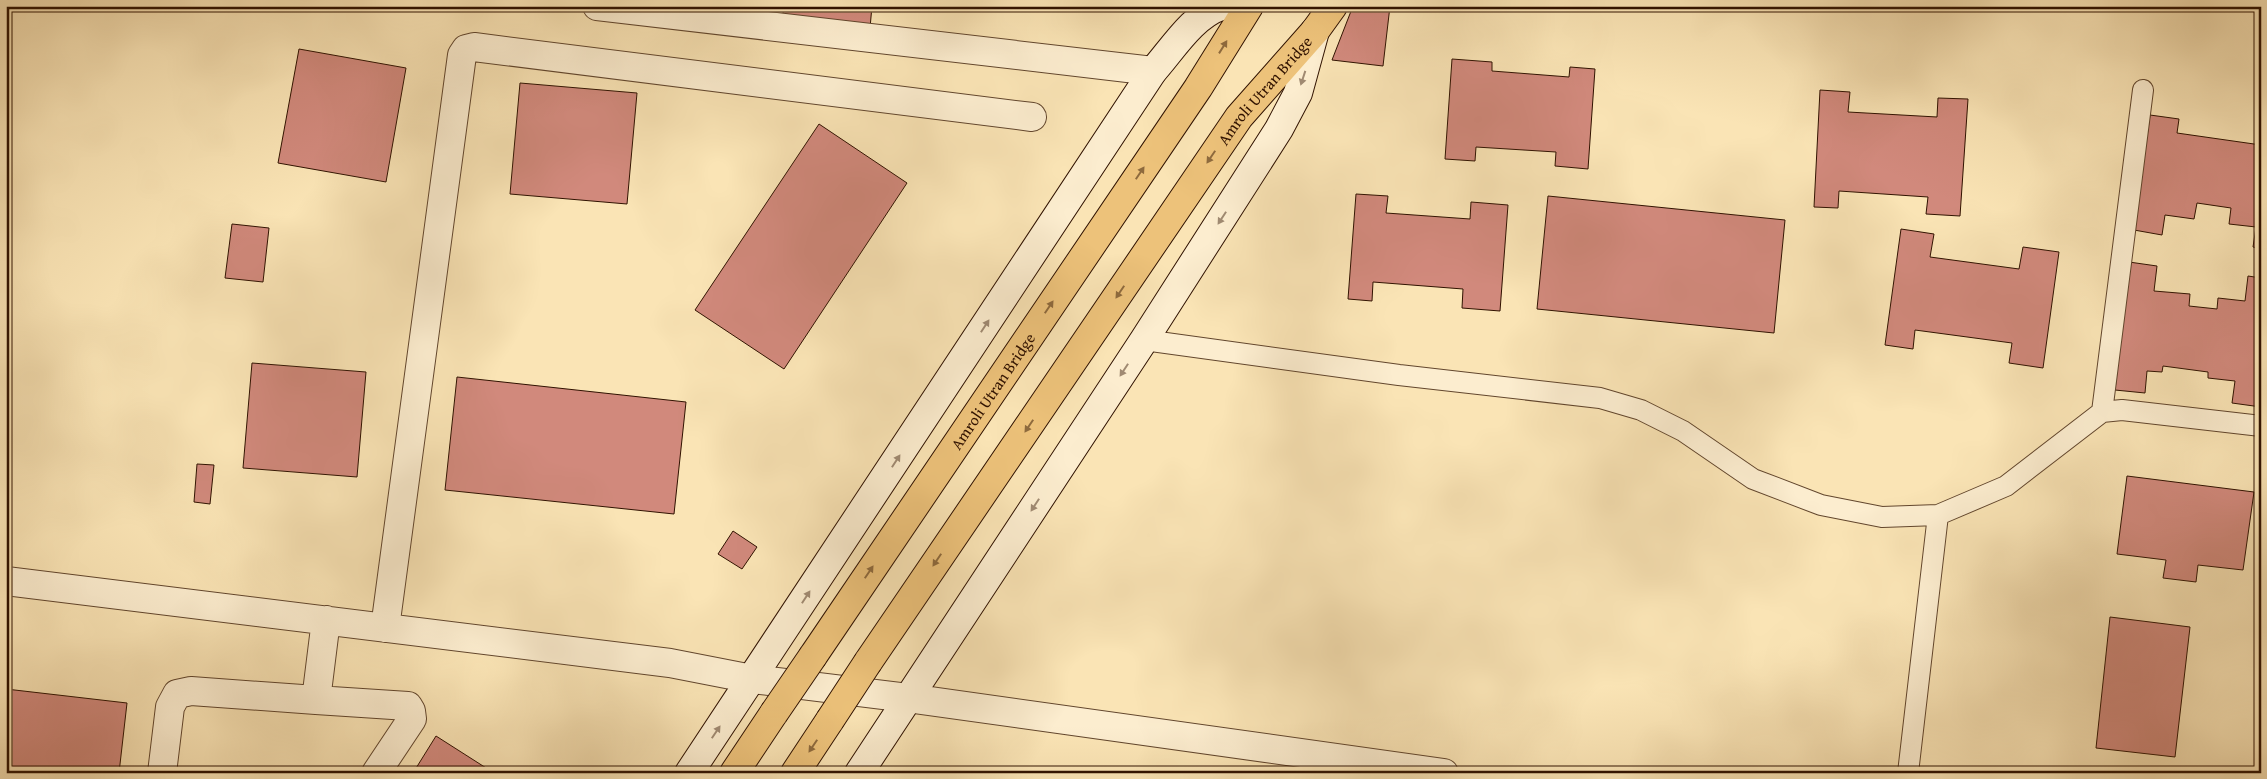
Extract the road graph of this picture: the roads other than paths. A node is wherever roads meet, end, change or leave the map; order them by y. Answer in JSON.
{"nodes":[{"id":1,"x":597,"y":6,"type":"edge"},
{"id":2,"x":1221,"y":6,"type":"edge"},
{"id":3,"x":1249,"y":6,"type":"edge"},
{"id":4,"x":1333,"y":6,"type":"edge"},
{"id":5,"x":1320,"y":18,"type":"edge"},
{"id":6,"x":1153,"y":71,"type":"junction"},
{"id":7,"x":2143,"y":90,"type":"dead end"},
{"id":8,"x":1032,"y":117,"type":"dead end"},
{"id":9,"x":1144,"y":340,"type":"junction"},
{"id":10,"x":2102,"y":412,"type":"junction"},
{"id":11,"x":2261,"y":426,"type":"edge"},
{"id":12,"x":1938,"y":515,"type":"junction"},
{"id":13,"x":6,"y":581,"type":"edge"},
{"id":14,"x":326,"y":620,"type":"junction"},
{"id":15,"x":385,"y":628,"type":"junction"},
{"id":16,"x":752,"y":679,"type":"junction"},
{"id":17,"x":908,"y":698,"type":"junction"},
{"id":18,"x":316,"y":700,"type":"junction"},
{"id":19,"x":162,"y":773,"type":"edge"},
{"id":20,"x":376,"y":773,"type":"edge"},
{"id":21,"x":689,"y":773,"type":"edge"},
{"id":22,"x":734,"y":773,"type":"edge"},
{"id":23,"x":795,"y":773,"type":"edge"},
{"id":24,"x":858,"y":773,"type":"edge"},
{"id":25,"x":1444,"y":773,"type":"edge"},
{"id":26,"x":1908,"y":773,"type":"edge"}],
"edges":[{"from":1,"to":6,"type":"street"},
{"from":2,"to":6,"type":"street"},
{"from":22,"to":3,"type":"main road","name":"Amroli Utran Bridge","one_way":true,"bridge":true},
{"from":4,"to":5,"type":"main road","name":"Amroli Utran Bridge"},
{"from":5,"to":9,"type":"street","one_way":true},
{"from":5,"to":23,"type":"main road","name":"Amroli Utran Bridge","one_way":true,"bridge":true},
{"from":16,"to":6,"type":"street","one_way":true},
{"from":7,"to":10,"type":"lane"},
{"from":8,"to":15,"type":"street"},
{"from":9,"to":12,"type":"lane"},
{"from":9,"to":17,"type":"street","one_way":true},
{"from":10,"to":11,"type":"lane"},
{"from":10,"to":12,"type":"lane"},
{"from":12,"to":26,"type":"lane"},
{"from":13,"to":14,"type":"street"},
{"from":14,"to":15,"type":"street"},
{"from":14,"to":18,"type":"street"},
{"from":15,"to":16,"type":"street"},
{"from":16,"to":17,"type":"street"},
{"from":21,"to":16,"type":"street","one_way":true},
{"from":17,"to":24,"type":"street"},
{"from":17,"to":25,"type":"street"},
{"from":18,"to":19,"type":"street"},
{"from":18,"to":20,"type":"street"}]}
